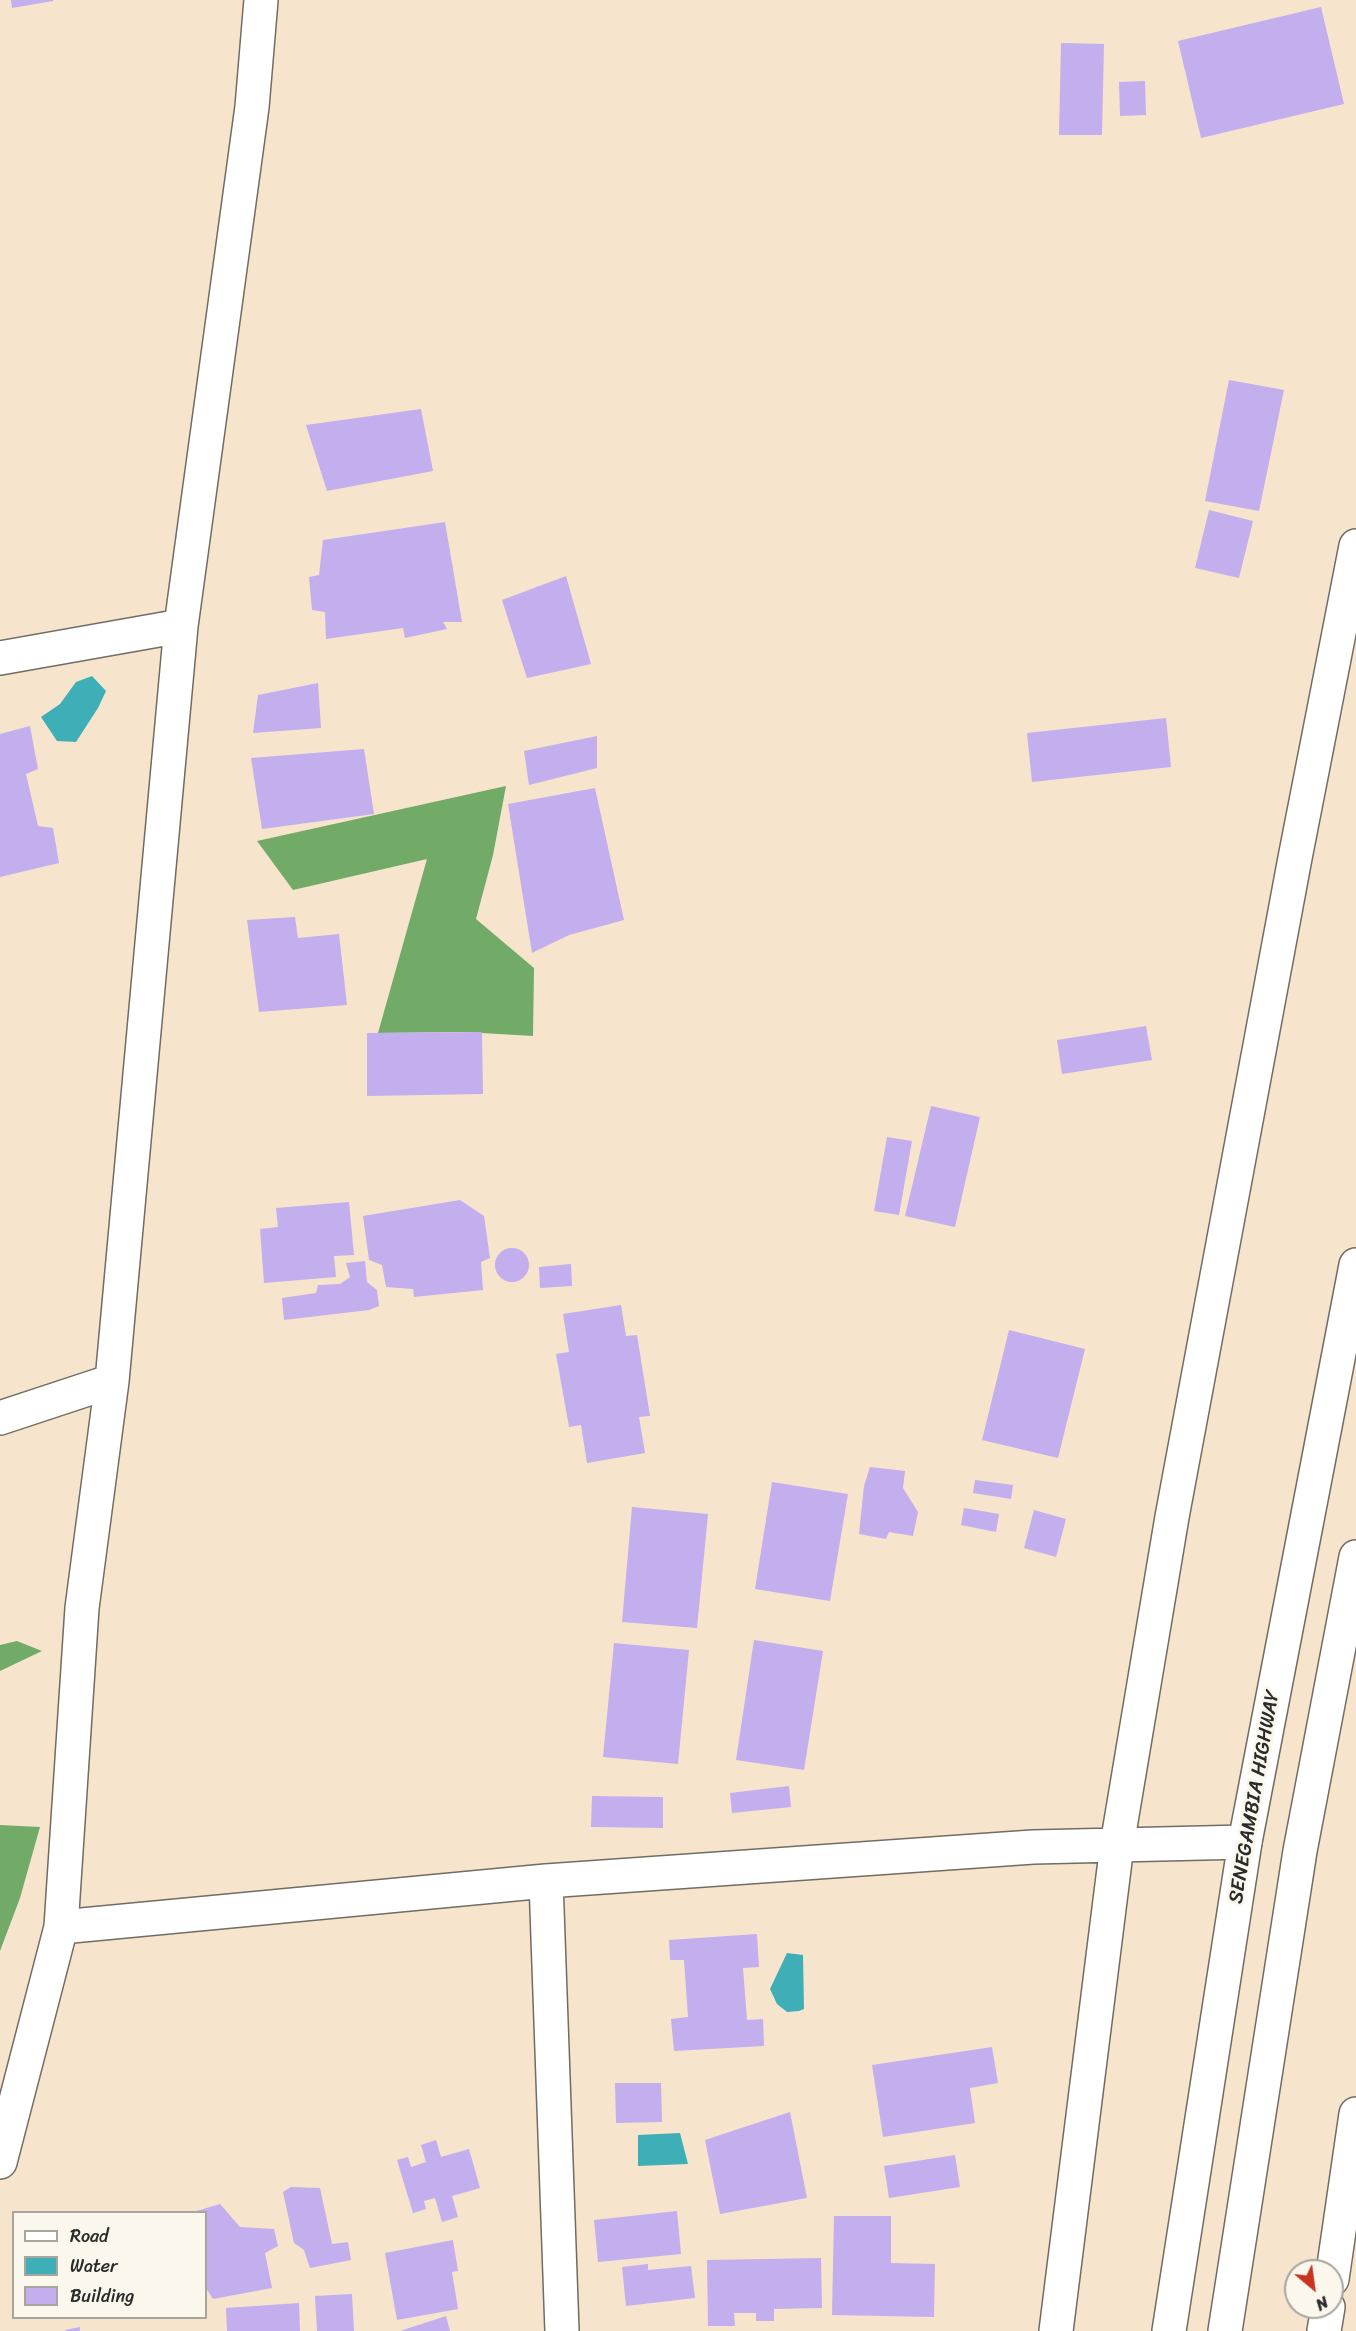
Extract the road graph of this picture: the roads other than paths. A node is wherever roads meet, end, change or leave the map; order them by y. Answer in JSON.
{"nodes":[{"id":1,"x":261,"y":0,"type":"edge"},
{"id":2,"x":1356,"y":546,"type":"edge"},
{"id":3,"x":181,"y":626,"type":"junction"},
{"id":4,"x":0,"y":658,"type":"edge"},
{"id":5,"x":1356,"y":1265,"type":"edge"},
{"id":6,"x":112,"y":1381,"type":"junction"},
{"id":7,"x":0,"y":1418,"type":"edge"},
{"id":8,"x":1356,"y":1557,"type":"edge"},
{"id":9,"x":1245,"y":1842,"type":"junction"},
{"id":10,"x":1116,"y":1845,"type":"junction"},
{"id":11,"x":546,"y":1881,"type":"junction"},
{"id":12,"x":61,"y":1928,"type":"junction"},
{"id":13,"x":1356,"y":2114,"type":"edge"},
{"id":14,"x":0,"y":2162,"type":"edge"},
{"id":15,"x":1335,"y":2259,"type":"edge"},
{"id":16,"x":562,"y":2331,"type":"edge"},
{"id":17,"x":1056,"y":2331,"type":"edge"},
{"id":18,"x":1169,"y":2331,"type":"edge"},
{"id":19,"x":1225,"y":2331,"type":"edge"}],
"edges":[{"from":1,"to":3,"type":"street"},
{"from":2,"to":10,"type":"street"},
{"from":3,"to":4,"type":"street"},
{"from":3,"to":6,"type":"street"},
{"from":5,"to":9,"type":"street","name":"SENEGAMBIA HIGHWAY"},
{"from":6,"to":7,"type":"street"},
{"from":6,"to":12,"type":"street"},
{"from":8,"to":19,"type":"street"},
{"from":9,"to":10,"type":"street"},
{"from":9,"to":18,"type":"street","name":"SENEGAMBIA HIGHWAY"},
{"from":10,"to":11,"type":"street"},
{"from":10,"to":17,"type":"street"},
{"from":11,"to":12,"type":"street"},
{"from":11,"to":16,"type":"street"},
{"from":12,"to":14,"type":"street"},
{"from":13,"to":15,"type":"street"}]}
